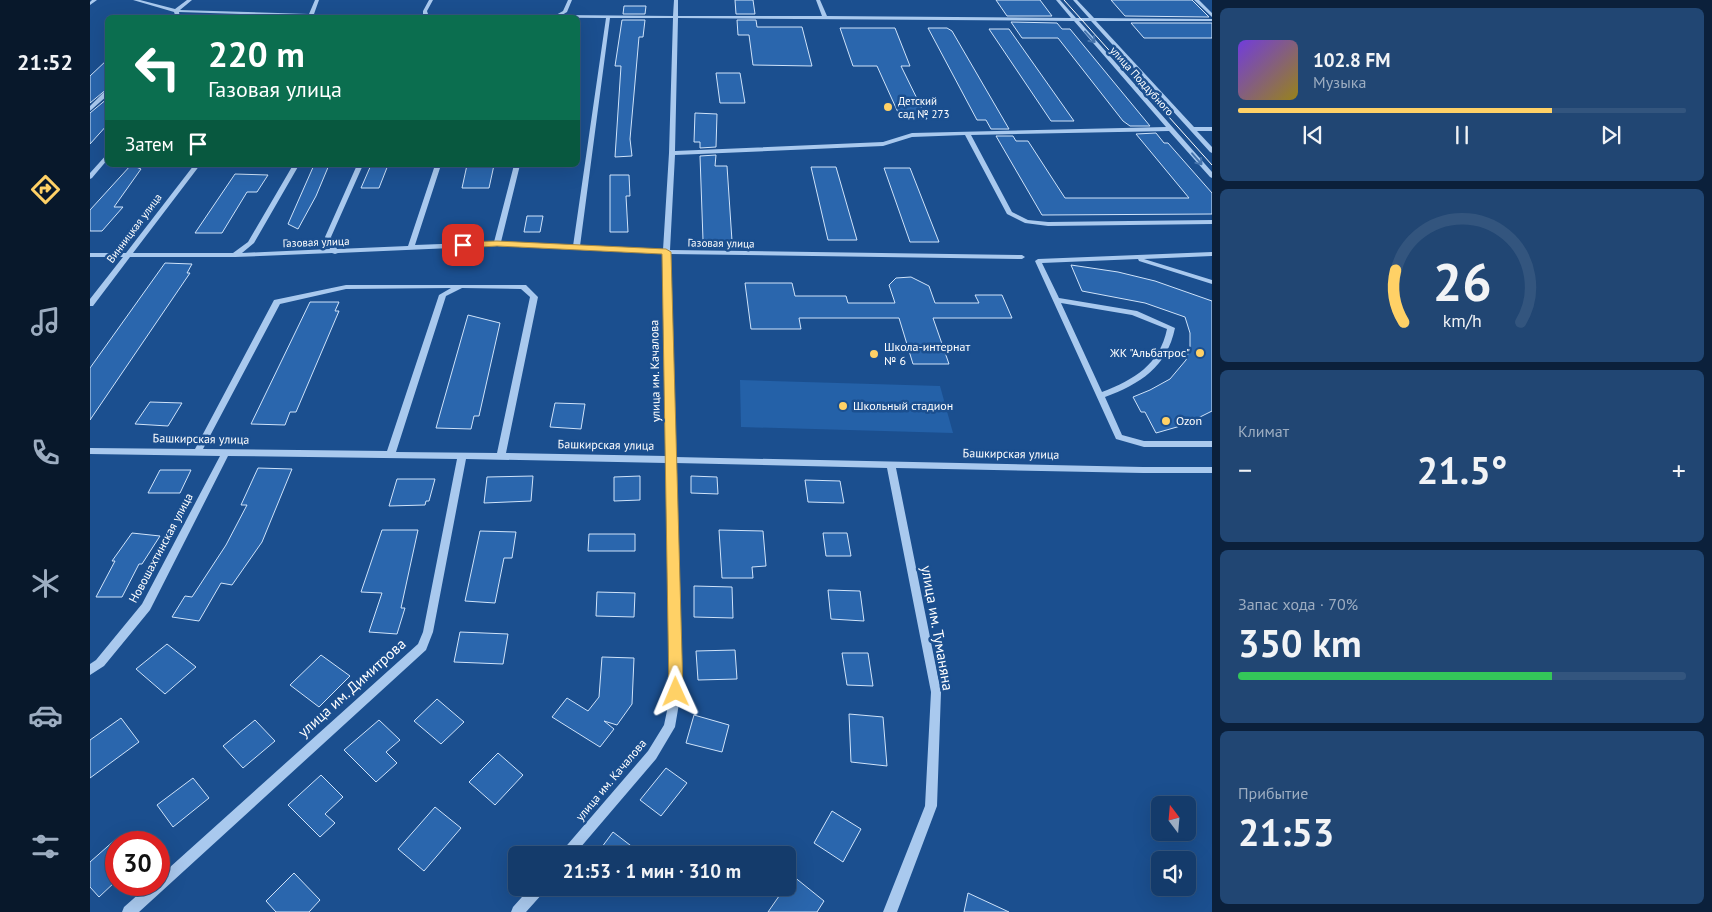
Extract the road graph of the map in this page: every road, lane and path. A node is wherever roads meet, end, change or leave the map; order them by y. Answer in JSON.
{"nodes":[{"id":1,"x":95,"y":0,"type":"edge"},
{"id":2,"x":135,"y":0,"type":"edge"},
{"id":3,"x":190,"y":0,"type":"edge"},
{"id":4,"x":317,"y":0,"type":"edge"},
{"id":5,"x":431,"y":0,"type":"edge"},
{"id":6,"x":570,"y":0,"type":"edge"},
{"id":7,"x":676,"y":0,"type":"edge"},
{"id":8,"x":818,"y":0,"type":"edge"},
{"id":9,"x":1058,"y":0,"type":"edge"},
{"id":10,"x":1075,"y":0,"type":"edge"},
{"id":11,"x":1196,"y":0,"type":"edge"},
{"id":12,"x":90,"y":4,"type":"edge"},
{"id":13,"x":176,"y":11,"type":"junction"},
{"id":14,"x":177,"y":15,"type":"edge"},
{"id":15,"x":284,"y":15,"type":"edge"},
{"id":16,"x":311,"y":15,"type":"edge"},
{"id":17,"x":427,"y":15,"type":"edge"},
{"id":18,"x":558,"y":15,"type":"edge"},
{"id":19,"x":1212,"y":16,"type":"edge"},
{"id":20,"x":580,"y":17,"type":"edge"},
{"id":21,"x":608,"y":17,"type":"junction"},
{"id":22,"x":676,"y":18,"type":"junction"},
{"id":23,"x":825,"y":18,"type":"junction"},
{"id":24,"x":1074,"y":19,"type":"junction"},
{"id":25,"x":1091,"y":19,"type":"junction"},
{"id":26,"x":1212,"y":20,"type":"edge"},
{"id":27,"x":105,"y":94,"type":"edge"},
{"id":28,"x":90,"y":109,"type":"edge"},
{"id":29,"x":1212,"y":129,"type":"edge"},
{"id":30,"x":1172,"y":130,"type":"junction"},
{"id":31,"x":1192,"y":130,"type":"junction"},
{"id":32,"x":968,"y":133,"type":"junction"},
{"id":33,"x":1212,"y":151,"type":"edge"},
{"id":34,"x":672,"y":153,"type":"junction"},
{"id":35,"x":105,"y":159,"type":"edge"},
{"id":36,"x":195,"y":167,"type":"edge"},
{"id":37,"x":295,"y":167,"type":"edge"},
{"id":38,"x":359,"y":167,"type":"edge"},
{"id":39,"x":437,"y":167,"type":"edge"},
{"id":40,"x":516,"y":167,"type":"edge"},
{"id":41,"x":1212,"y":176,"type":"edge"},
{"id":42,"x":90,"y":178,"type":"edge"},
{"id":43,"x":1212,"y":222,"type":"edge"},
{"id":44,"x":497,"y":244,"type":"junction"},
{"id":45,"x":411,"y":248,"type":"junction"},
{"id":46,"x":576,"y":248,"type":"junction"},
{"id":47,"x":335,"y":252,"type":"junction"},
{"id":48,"x":666,"y":252,"type":"junction"},
{"id":49,"x":1212,"y":254,"type":"edge"},
{"id":50,"x":90,"y":255,"type":"edge"},
{"id":51,"x":128,"y":255,"type":"junction"},
{"id":52,"x":235,"y":255,"type":"junction"},
{"id":53,"x":1022,"y":257,"type":"dead end"},
{"id":54,"x":1131,"y":257,"type":"junction"},
{"id":55,"x":1212,"y":282,"type":"edge"},
{"id":56,"x":461,"y":286,"type":"junction"},
{"id":57,"x":1057,"y":300,"type":"junction"},
{"id":58,"x":90,"y":304,"type":"edge"},
{"id":59,"x":1100,"y":396,"type":"junction"},
{"id":60,"x":1212,"y":444,"type":"edge"},
{"id":61,"x":90,"y":451,"type":"edge"},
{"id":62,"x":198,"y":451,"type":"junction"},
{"id":63,"x":226,"y":452,"type":"junction"},
{"id":64,"x":391,"y":454,"type":"junction"},
{"id":65,"x":462,"y":455,"type":"junction"},
{"id":66,"x":501,"y":456,"type":"junction"},
{"id":67,"x":671,"y":459,"type":"junction"},
{"id":68,"x":891,"y":464,"type":"junction"},
{"id":69,"x":1212,"y":470,"type":"edge"},
{"id":70,"x":90,"y":670,"type":"edge"},
{"id":71,"x":574,"y":846,"type":"edge"},
{"id":72,"x":170,"y":875,"type":"edge"},
{"id":73,"x":147,"y":896,"type":"edge"},
{"id":74,"x":531,"y":896,"type":"edge"},
{"id":75,"x":129,"y":912,"type":"edge"},
{"id":76,"x":518,"y":912,"type":"edge"},
{"id":77,"x":890,"y":912,"type":"edge"}],
"edges":[{"from":1,"to":12,"type":"street"},
{"from":2,"to":13,"type":"street"},
{"from":3,"to":13,"type":"street"},
{"from":4,"to":16,"type":"street"},
{"from":5,"to":17,"type":"street"},
{"from":6,"to":18,"type":"street"},
{"from":7,"to":22,"type":"street","name":"улица им. Качалова"},
{"from":8,"to":23,"type":"street"},
{"from":9,"to":24,"type":"street","name":"улица Поддубного"},
{"from":10,"to":25,"type":"street","name":"улица Поддубного"},
{"from":11,"to":19,"type":"street"},
{"from":13,"to":14,"type":"street"},
{"from":13,"to":15,"type":"street"},
{"from":20,"to":21,"type":"street"},
{"from":21,"to":22,"type":"street"},
{"from":21,"to":46,"type":"street"},
{"from":22,"to":23,"type":"street"},
{"from":22,"to":34,"type":"street","name":"улица им. Качалова"},
{"from":23,"to":24,"type":"street"},
{"from":24,"to":25,"type":"street"},
{"from":24,"to":30,"type":"street","name":"улица Поддубного","one_way":true},
{"from":25,"to":26,"type":"street"},
{"from":25,"to":31,"type":"street","name":"улица Поддубного"},
{"from":27,"to":28,"type":"street"},
{"from":29,"to":31,"type":"street"},
{"from":30,"to":32,"type":"street"},
{"from":30,"to":41,"type":"street","name":"улица Поддубного","one_way":true},
{"from":31,"to":33,"type":"street","name":"улица Поддубного"},
{"from":32,"to":34,"type":"street"},
{"from":32,"to":43,"type":"street"},
{"from":34,"to":48,"type":"street","name":"улица им. Качалова"},
{"from":35,"to":42,"type":"street"},
{"from":36,"to":51,"type":"street","name":"Винницкая улица"},
{"from":37,"to":52,"type":"street"},
{"from":38,"to":47,"type":"street"},
{"from":39,"to":45,"type":"street"},
{"from":40,"to":44,"type":"street"},
{"from":44,"to":45,"type":"street","name":"Газовая улица"},
{"from":44,"to":46,"type":"street","name":"Газовая улица"},
{"from":45,"to":47,"type":"street","name":"Газовая улица"},
{"from":46,"to":48,"type":"street","name":"Газовая улица"},
{"from":47,"to":52,"type":"street","name":"Газовая улица"},
{"from":48,"to":53,"type":"street","name":"Газовая улица"},
{"from":48,"to":67,"type":"street","name":"улица им. Качалова"},
{"from":49,"to":54,"type":"street"},
{"from":50,"to":51,"type":"street","name":"Газовая улица"},
{"from":51,"to":52,"type":"street","name":"Газовая улица"},
{"from":51,"to":58,"type":"street","name":"Винницкая улица"},
{"from":54,"to":55,"type":"street"},
{"from":54,"to":57,"type":"street"},
{"from":56,"to":62,"type":"street"},
{"from":56,"to":64,"type":"street"},
{"from":56,"to":66,"type":"street"},
{"from":57,"to":59,"type":"street"},
{"from":57,"to":59,"type":"street"},
{"from":59,"to":60,"type":"street"},
{"from":61,"to":62,"type":"street","name":"Башкирская улица"},
{"from":62,"to":63,"type":"street","name":"Башкирская улица"},
{"from":63,"to":64,"type":"street","name":"Башкирская улица"},
{"from":63,"to":70,"type":"street","name":"Новошахтинская улица"},
{"from":64,"to":65,"type":"street","name":"Башкирская улица"},
{"from":65,"to":66,"type":"street","name":"Башкирская улица"},
{"from":65,"to":72,"type":"street","name":"улица им. Димитрова"},
{"from":66,"to":67,"type":"street","name":"Башкирская улица"},
{"from":67,"to":68,"type":"street","name":"Башкирская улица"},
{"from":67,"to":71,"type":"street","name":"улица им. Качалова"},
{"from":68,"to":69,"type":"street","name":"Башкирская улица"},
{"from":68,"to":77,"type":"street","name":"улица им. Туманяна"},
{"from":73,"to":75,"type":"street","name":"улица им. Димитрова"},
{"from":74,"to":76,"type":"street"}]}
